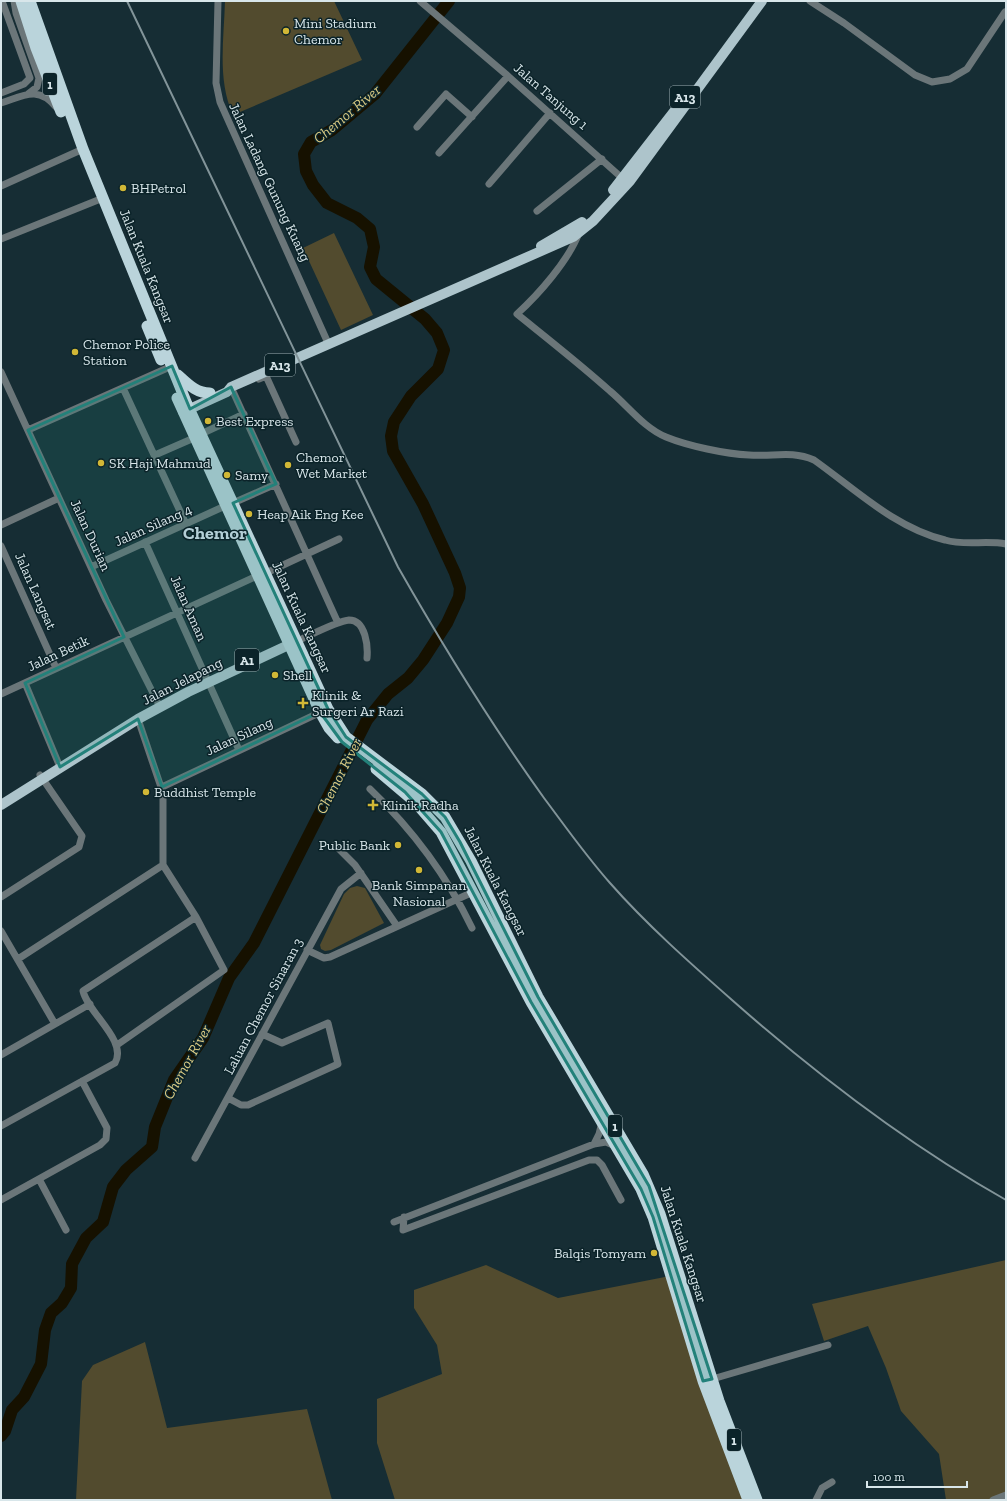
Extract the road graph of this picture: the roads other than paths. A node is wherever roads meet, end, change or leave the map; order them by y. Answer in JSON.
{"nodes":[{"id":1,"x":2,"y":1,"type":"edge"},
{"id":2,"x":14,"y":1,"type":"edge"},
{"id":3,"x":21,"y":1,"type":"edge"},
{"id":4,"x":30,"y":1,"type":"edge"},
{"id":5,"x":218,"y":1,"type":"edge"},
{"id":6,"x":420,"y":1,"type":"edge"},
{"id":7,"x":762,"y":1,"type":"edge"},
{"id":8,"x":810,"y":1,"type":"edge"},
{"id":9,"x":1005,"y":12,"type":"dead end"},
{"id":10,"x":750,"y":17,"type":"junction"},
{"id":11,"x":508,"y":76,"type":"junction"},
{"id":12,"x":24,"y":84,"type":"junction"},
{"id":13,"x":1,"y":93,"type":"edge"},
{"id":14,"x":28,"y":94,"type":"junction"},
{"id":15,"x":1,"y":104,"type":"edge"},
{"id":16,"x":61,"y":113,"type":"junction"},
{"id":17,"x":550,"y":113,"type":"junction"},
{"id":18,"x":472,"y":117,"type":"junction"},
{"id":19,"x":417,"y":127,"type":"dead end"},
{"id":20,"x":79,"y":151,"type":"junction"},
{"id":21,"x":439,"y":153,"type":"dead end"},
{"id":22,"x":602,"y":159,"type":"junction"},
{"id":23,"x":642,"y":164,"type":"junction"},
{"id":24,"x":622,"y":178,"type":"junction"},
{"id":25,"x":488,"y":184,"type":"dead end"},
{"id":26,"x":1,"y":186,"type":"edge"},
{"id":27,"x":617,"y":195,"type":"junction"},
{"id":28,"x":100,"y":199,"type":"junction"},
{"id":29,"x":537,"y":211,"type":"dead end"},
{"id":30,"x":579,"y":232,"type":"junction"},
{"id":31,"x":1,"y":239,"type":"edge"},
{"id":32,"x":471,"y":280,"type":"junction"},
{"id":33,"x":328,"y":343,"type":"junction"},
{"id":34,"x":170,"y":368,"type":"junction"},
{"id":35,"x":1,"y":372,"type":"edge"},
{"id":36,"x":123,"y":388,"type":"junction"},
{"id":37,"x":232,"y":389,"type":"junction"},
{"id":38,"x":210,"y":393,"type":"junction"},
{"id":39,"x":185,"y":408,"type":"junction"},
{"id":40,"x":244,"y":414,"type":"junction"},
{"id":41,"x":28,"y":430,"type":"junction"},
{"id":42,"x":198,"y":436,"type":"junction"},
{"id":43,"x":296,"y":442,"type":"dead end"},
{"id":44,"x":154,"y":455,"type":"junction"},
{"id":45,"x":276,"y":484,"type":"junction"},
{"id":46,"x":59,"y":498,"type":"junction"},
{"id":47,"x":229,"y":505,"type":"junction"},
{"id":48,"x":186,"y":524,"type":"junction"},
{"id":49,"x":1,"y":525,"type":"edge"},
{"id":50,"x":339,"y":539,"type":"dead end"},
{"id":51,"x":145,"y":542,"type":"junction"},
{"id":52,"x":1006,"y":544,"type":"edge"},
{"id":53,"x":1,"y":546,"type":"edge"},
{"id":54,"x":307,"y":554,"type":"junction"},
{"id":55,"x":91,"y":567,"type":"junction"},
{"id":56,"x":261,"y":574,"type":"junction"},
{"id":57,"x":176,"y":613,"type":"junction"},
{"id":58,"x":338,"y":624,"type":"junction"},
{"id":59,"x":125,"y":636,"type":"junction"},
{"id":60,"x":291,"y":643,"type":"junction"},
{"id":61,"x":367,"y":658,"type":"dead end"},
{"id":62,"x":56,"y":668,"type":"junction"},
{"id":63,"x":207,"y":680,"type":"junction"},
{"id":64,"x":25,"y":683,"type":"junction"},
{"id":65,"x":1,"y":694,"type":"edge"},
{"id":66,"x":159,"y":705,"type":"junction"},
{"id":67,"x":324,"y":710,"type":"junction"},
{"id":68,"x":138,"y":719,"type":"junction"},
{"id":69,"x":239,"y":750,"type":"junction"},
{"id":70,"x":365,"y":757,"type":"junction"},
{"id":71,"x":59,"y":765,"type":"junction"},
{"id":72,"x":41,"y":777,"type":"junction"},
{"id":73,"x":162,"y":788,"type":"junction"},
{"id":74,"x":370,"y":790,"type":"dead end"},
{"id":75,"x":1,"y":800,"type":"edge"},
{"id":76,"x":1,"y":805,"type":"edge"},
{"id":77,"x":450,"y":825,"type":"junction"},
{"id":78,"x":335,"y":845,"type":"dead end"},
{"id":79,"x":163,"y":865,"type":"junction"},
{"id":80,"x":361,"y":873,"type":"junction"},
{"id":81,"x":473,"y":892,"type":"junction"},
{"id":82,"x":1,"y":897,"type":"edge"},
{"id":83,"x":458,"y":898,"type":"junction"},
{"id":84,"x":496,"y":914,"type":"junction"},
{"id":85,"x":196,"y":917,"type":"junction"},
{"id":86,"x":397,"y":926,"type":"junction"},
{"id":87,"x":472,"y":928,"type":"dead end"},
{"id":88,"x":2,"y":934,"type":"edge"},
{"id":89,"x":307,"y":950,"type":"junction"},
{"id":90,"x":18,"y":959,"type":"junction"},
{"id":91,"x":90,"y":1004,"type":"junction"},
{"id":92,"x":55,"y":1024,"type":"junction"},
{"id":93,"x":262,"y":1034,"type":"junction"},
{"id":94,"x":117,"y":1045,"type":"junction"},
{"id":95,"x":1,"y":1046,"type":"edge"},
{"id":96,"x":3,"y":1054,"type":"edge"},
{"id":97,"x":82,"y":1081,"type":"junction"},
{"id":98,"x":228,"y":1098,"type":"junction"},
{"id":99,"x":602,"y":1122,"type":"junction"},
{"id":100,"x":1,"y":1126,"type":"edge"},
{"id":101,"x":594,"y":1144,"type":"junction"},
{"id":102,"x":618,"y":1149,"type":"junction"},
{"id":103,"x":195,"y":1158,"type":"dead end"},
{"id":104,"x":557,"y":1158,"type":"junction"},
{"id":105,"x":563,"y":1170,"type":"junction"},
{"id":106,"x":39,"y":1179,"type":"junction"},
{"id":107,"x":1,"y":1200,"type":"edge"},
{"id":108,"x":621,"y":1200,"type":"dead end"},
{"id":109,"x":404,"y":1217,"type":"junction"},
{"id":110,"x":394,"y":1222,"type":"dead end"},
{"id":111,"x":66,"y":1230,"type":"dead end"},
{"id":112,"x":828,"y":1345,"type":"dead end"},
{"id":113,"x":707,"y":1380,"type":"junction"},
{"id":114,"x":832,"y":1482,"type":"dead end"},
{"id":115,"x":1006,"y":1495,"type":"edge"},
{"id":116,"x":748,"y":1500,"type":"edge"},
{"id":117,"x":757,"y":1500,"type":"edge"},
{"id":118,"x":816,"y":1500,"type":"edge"},
{"id":119,"x":992,"y":1500,"type":"edge"}],
"edges":[{"from":1,"to":12,"type":"street"},
{"from":2,"to":14,"type":"street"},
{"from":3,"to":16,"type":"highway","name":"Jalan Kuala Kangsar","number":"1"},
{"from":4,"to":20,"type":"highway","name":"Jalan Kuala Kangsar","number":"1"},
{"from":5,"to":33,"type":"street","name":"Jalan Ladang Gunung Kuang"},
{"from":6,"to":11,"type":"street","name":"Jalan Tanjung 1"},
{"from":7,"to":10,"type":"main road","number":"A13"},
{"from":8,"to":9,"type":"street"},
{"from":10,"to":23,"type":"main road","number":"A13"},
{"from":10,"to":24,"type":"main road","number":"A13"},
{"from":11,"to":17,"type":"street","name":"Jalan Tanjung 1"},
{"from":11,"to":18,"type":"street"},
{"from":12,"to":13,"type":"street"},
{"from":12,"to":14,"type":"street"},
{"from":14,"to":15,"type":"street"},
{"from":14,"to":16,"type":"street"},
{"from":16,"to":20,"type":"highway","name":"Jalan Kuala Kangsar","number":"1"},
{"from":17,"to":22,"type":"street","name":"Jalan Tanjung 1"},
{"from":17,"to":25,"type":"street"},
{"from":18,"to":19,"type":"street"},
{"from":18,"to":21,"type":"street"},
{"from":20,"to":26,"type":"street"},
{"from":20,"to":28,"type":"highway","name":"Jalan Kuala Kangsar","number":"1"},
{"from":22,"to":24,"type":"street","name":"Jalan Tanjung 1"},
{"from":22,"to":29,"type":"street"},
{"from":23,"to":24,"type":"main road"},
{"from":23,"to":27,"type":"main road","number":"A13"},
{"from":24,"to":27,"type":"main road"},
{"from":24,"to":32,"type":"main road","number":"A13"},
{"from":27,"to":30,"type":"main road","number":"A13"},
{"from":28,"to":31,"type":"street"},
{"from":28,"to":34,"type":"highway","name":"Jalan Kuala Kangsar","number":"1"},
{"from":30,"to":32,"type":"main road","number":"A13"},
{"from":30,"to":52,"type":"street"},
{"from":32,"to":33,"type":"main road","number":"A13"},
{"from":33,"to":37,"type":"main road","number":"A13"},
{"from":34,"to":36,"type":"street"},
{"from":34,"to":38,"type":"highway"},
{"from":34,"to":39,"type":"highway","name":"Jalan Kuala Kangsar","number":"1"},
{"from":35,"to":41,"type":"street","name":"Jalan Durian"},
{"from":36,"to":41,"type":"street"},
{"from":36,"to":44,"type":"street"},
{"from":37,"to":38,"type":"main road"},
{"from":37,"to":39,"type":"main road"},
{"from":37,"to":40,"type":"street"},
{"from":37,"to":43,"type":"street"},
{"from":38,"to":39,"type":"main road"},
{"from":39,"to":42,"type":"highway","name":"Jalan Kuala Kangsar","number":"1"},
{"from":40,"to":42,"type":"street"},
{"from":40,"to":45,"type":"street"},
{"from":41,"to":46,"type":"street","name":"Jalan Durian"},
{"from":42,"to":44,"type":"street"},
{"from":42,"to":47,"type":"highway","name":"Jalan Kuala Kangsar","number":"1"},
{"from":44,"to":48,"type":"street"},
{"from":45,"to":47,"type":"street","name":"Jalan Silang 4"},
{"from":45,"to":54,"type":"street"},
{"from":46,"to":49,"type":"street"},
{"from":46,"to":55,"type":"street","name":"Jalan Durian"},
{"from":47,"to":48,"type":"street","name":"Jalan Silang 4"},
{"from":47,"to":56,"type":"highway","name":"Jalan Kuala Kangsar","number":"1"},
{"from":48,"to":51,"type":"street","name":"Jalan Silang 4"},
{"from":50,"to":54,"type":"street","name":"Jalan Betik"},
{"from":51,"to":55,"type":"street","name":"Jalan Silang 4"},
{"from":51,"to":57,"type":"street","name":"Jalan Aman"},
{"from":53,"to":62,"type":"street","name":"Jalan Langsat"},
{"from":54,"to":56,"type":"street","name":"Jalan Betik"},
{"from":54,"to":58,"type":"street"},
{"from":55,"to":59,"type":"street","name":"Jalan Durian"},
{"from":56,"to":57,"type":"street","name":"Jalan Betik"},
{"from":56,"to":60,"type":"highway","name":"Jalan Kuala Kangsar","number":"1"},
{"from":57,"to":59,"type":"street","name":"Jalan Betik"},
{"from":57,"to":63,"type":"street","name":"Jalan Aman"},
{"from":58,"to":60,"type":"street"},
{"from":58,"to":61,"type":"street"},
{"from":59,"to":62,"type":"street","name":"Jalan Betik"},
{"from":59,"to":66,"type":"street","name":"Jalan Durian"},
{"from":60,"to":63,"type":"main road","name":"Jalan Jelapang","number":"A1"},
{"from":60,"to":67,"type":"highway","name":"Jalan Kuala Kangsar","number":"1"},
{"from":62,"to":64,"type":"street","name":"Jalan Betik"},
{"from":63,"to":66,"type":"main road","name":"Jalan Jelapang","number":"A1"},
{"from":63,"to":69,"type":"street","name":"Jalan Aman"},
{"from":64,"to":65,"type":"street","name":"Jalan Betik"},
{"from":64,"to":71,"type":"street"},
{"from":66,"to":68,"type":"main road","name":"Jalan Jelapang","number":"A1"},
{"from":66,"to":71,"type":"main road","name":"Jalan Jelapang","number":"A1"},
{"from":67,"to":69,"type":"street","name":"Jalan Silang"},
{"from":67,"to":70,"type":"highway","name":"Jalan Kuala Kangsar","number":"1"},
{"from":68,"to":71,"type":"main road","name":"Jalan Jelapang","number":"A1"},
{"from":68,"to":73,"type":"street"},
{"from":69,"to":73,"type":"street","name":"Jalan Silang"},
{"from":70,"to":77,"type":"highway","name":"Jalan Kuala Kangsar","number":"1"},
{"from":70,"to":81,"type":"highway","name":"Jalan Kuala Kangsar","number":"1"},
{"from":71,"to":72,"type":"main road","name":"Jalan Jelapang","number":"A1"},
{"from":72,"to":75,"type":"main road","name":"Jalan Jelapang","number":"A1"},
{"from":72,"to":76,"type":"main road","name":"Jalan Jelapang","number":"A1"},
{"from":72,"to":82,"type":"street"},
{"from":73,"to":79,"type":"street"},
{"from":74,"to":83,"type":"street"},
{"from":77,"to":81,"type":"highway"},
{"from":77,"to":84,"type":"highway","name":"Jalan Kuala Kangsar","number":"1"},
{"from":78,"to":80,"type":"street"},
{"from":79,"to":85,"type":"street"},
{"from":79,"to":90,"type":"street"},
{"from":80,"to":86,"type":"street"},
{"from":80,"to":89,"type":"street","name":"Laluan Chemor Sinaran 3"},
{"from":81,"to":83,"type":"street"},
{"from":81,"to":84,"type":"highway"},
{"from":81,"to":99,"type":"highway","name":"Jalan Kuala Kangsar","number":"1"},
{"from":83,"to":86,"type":"street"},
{"from":83,"to":87,"type":"street"},
{"from":84,"to":113,"type":"highway","name":"Jalan Kuala Kangsar","number":"1"},
{"from":85,"to":91,"type":"street"},
{"from":85,"to":94,"type":"street"},
{"from":86,"to":89,"type":"street"},
{"from":88,"to":90,"type":"street"},
{"from":89,"to":93,"type":"street","name":"Laluan Chemor Sinaran 3"},
{"from":90,"to":92,"type":"street"},
{"from":91,"to":92,"type":"street"},
{"from":91,"to":94,"type":"street"},
{"from":92,"to":96,"type":"street"},
{"from":93,"to":98,"type":"street","name":"Laluan Chemor Sinaran 3"},
{"from":93,"to":98,"type":"street"},
{"from":94,"to":97,"type":"street"},
{"from":95,"to":96,"type":"street"},
{"from":97,"to":100,"type":"street"},
{"from":97,"to":106,"type":"street"},
{"from":98,"to":103,"type":"street","name":"Laluan Chemor Sinaran 3"},
{"from":99,"to":101,"type":"street"},
{"from":99,"to":102,"type":"highway","name":"Jalan Kuala Kangsar","number":"1"},
{"from":101,"to":102,"type":"street"},
{"from":101,"to":104,"type":"street"},
{"from":102,"to":113,"type":"highway","name":"Jalan Kuala Kangsar","number":"1"},
{"from":104,"to":105,"type":"street"},
{"from":104,"to":109,"type":"street"},
{"from":105,"to":108,"type":"street"},
{"from":105,"to":109,"type":"street"},
{"from":106,"to":107,"type":"street"},
{"from":106,"to":111,"type":"street"},
{"from":109,"to":110,"type":"street"},
{"from":112,"to":113,"type":"street"},
{"from":113,"to":116,"type":"highway","name":"Jalan Kuala Kangsar","number":"1"},
{"from":113,"to":117,"type":"highway","name":"Jalan Kuala Kangsar","number":"1"},
{"from":114,"to":118,"type":"street"},
{"from":115,"to":119,"type":"street"}]}
